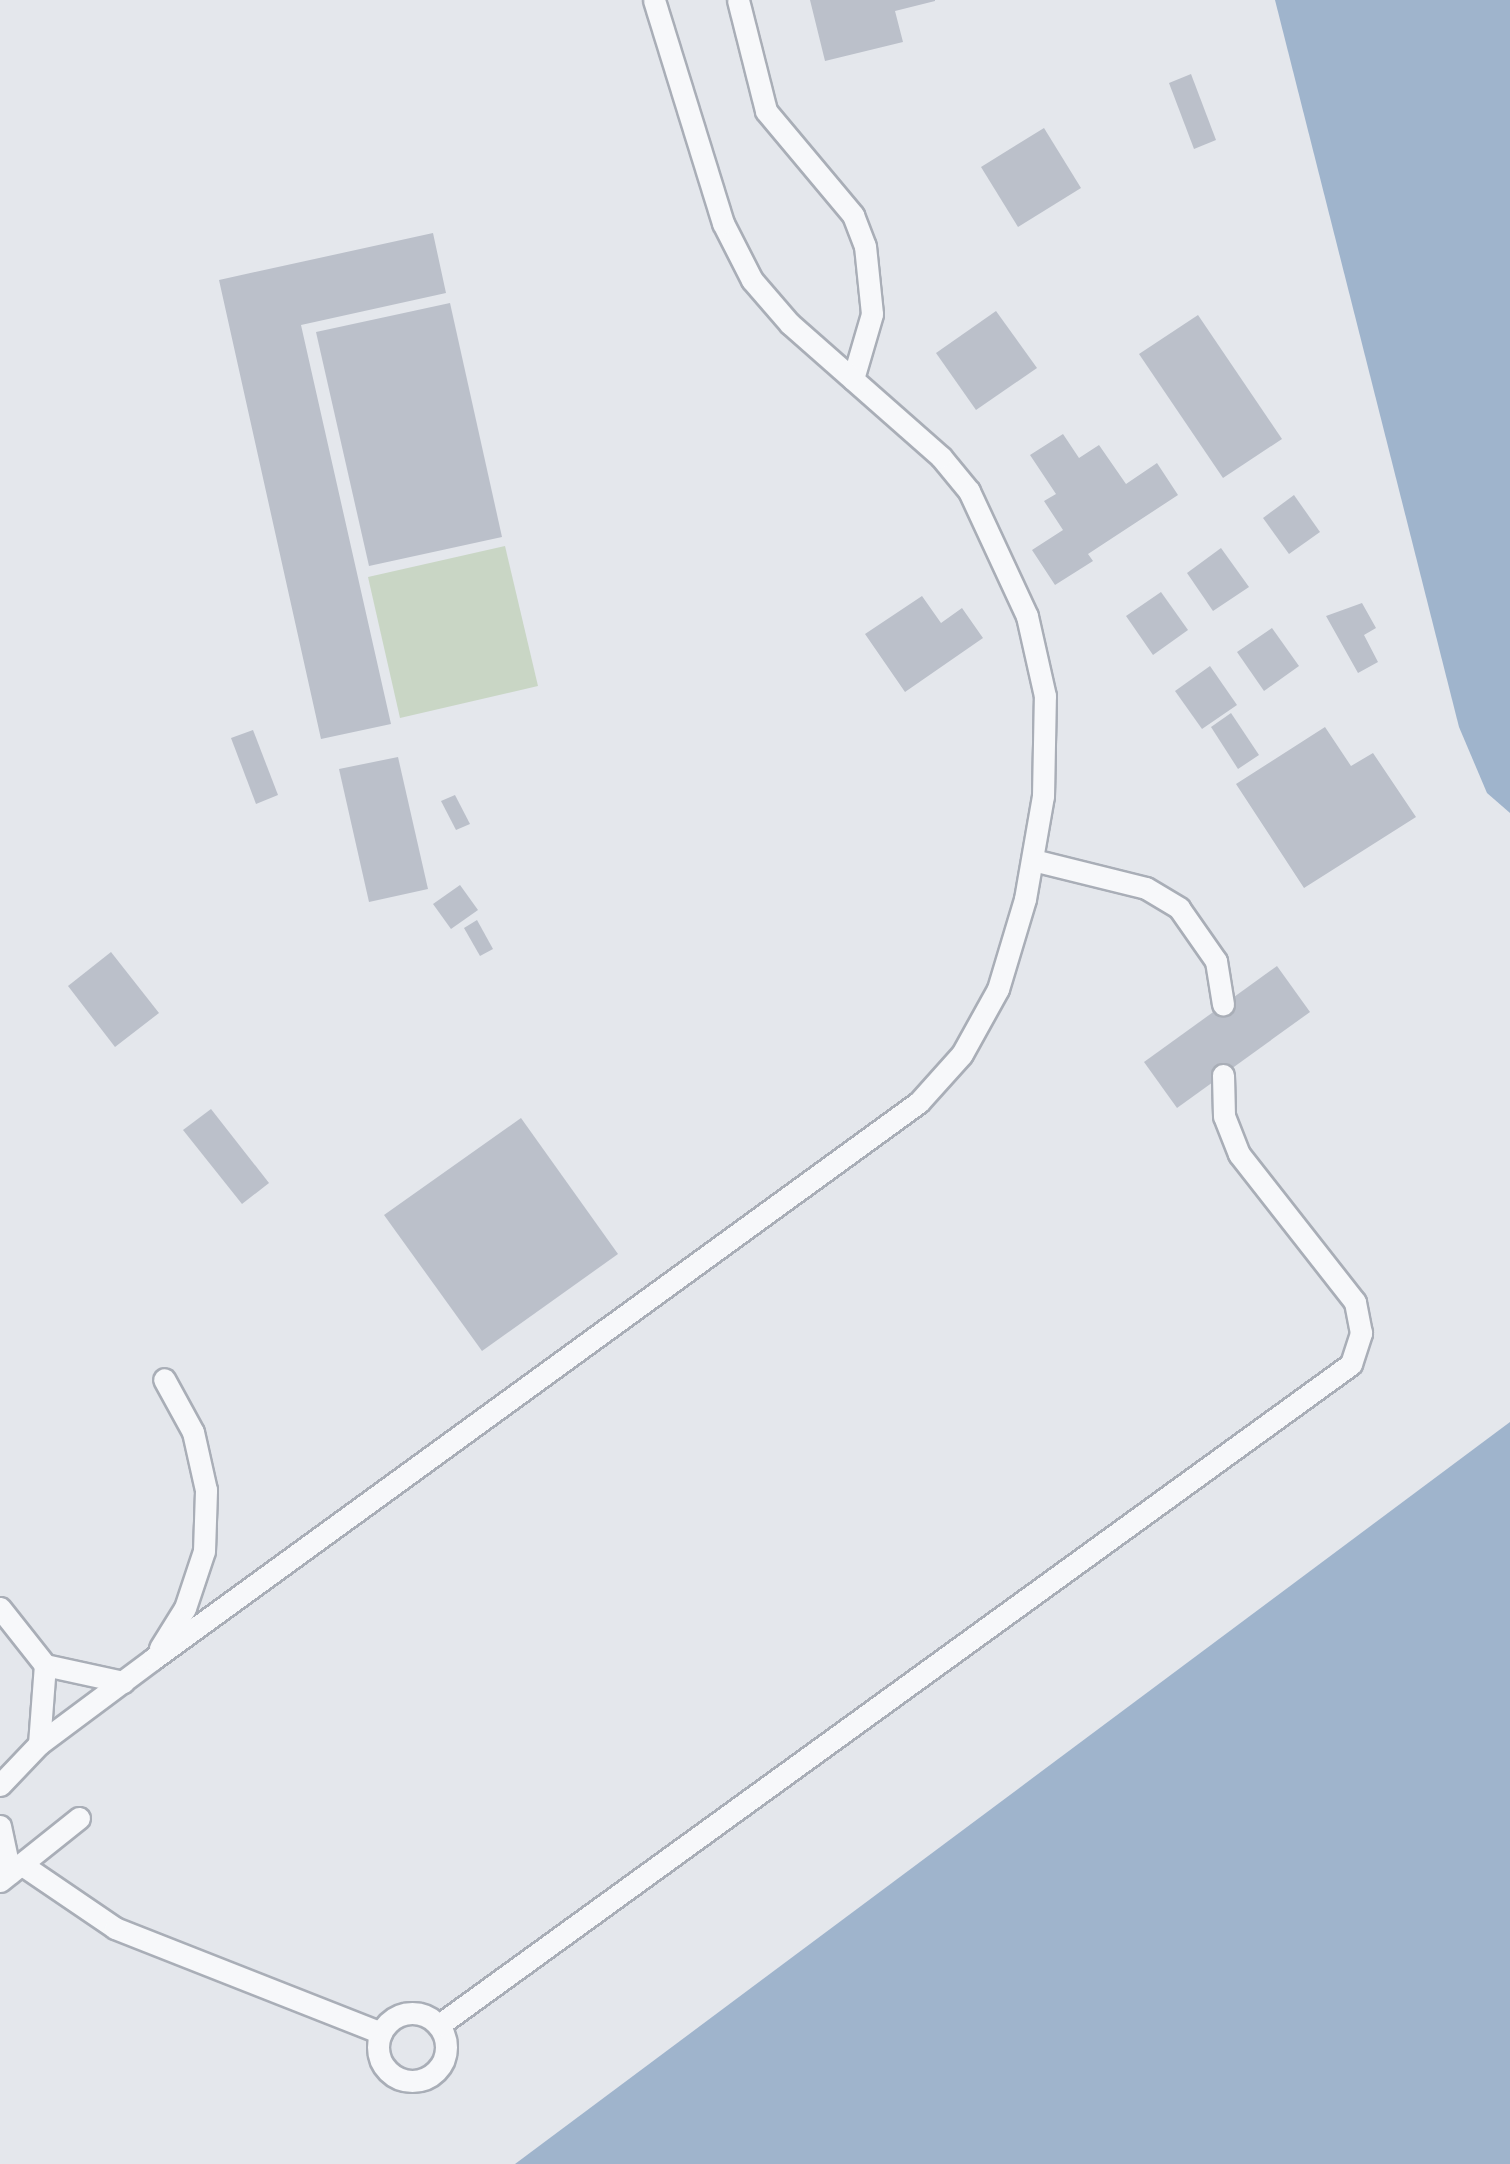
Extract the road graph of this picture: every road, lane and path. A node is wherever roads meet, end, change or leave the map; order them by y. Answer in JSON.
{"nodes":[{"id":1,"x":654,"y":0,"type":"edge"},
{"id":2,"x":737,"y":0,"type":"edge"},
{"id":3,"x":853,"y":379,"type":"junction"},
{"id":4,"x":1034,"y":860,"type":"junction"},
{"id":5,"x":1223,"y":1004,"type":"dead end"},
{"id":6,"x":1223,"y":1075,"type":"dead end"},
{"id":7,"x":164,"y":1379,"type":"dead end"},
{"id":8,"x":0,"y":1608,"type":"edge"},
{"id":9,"x":153,"y":1659,"type":"junction"},
{"id":10,"x":45,"y":1665,"type":"junction"},
{"id":11,"x":123,"y":1682,"type":"junction"},
{"id":12,"x":39,"y":1744,"type":"junction"},
{"id":13,"x":0,"y":1785,"type":"edge"},
{"id":14,"x":79,"y":1818,"type":"dead end"},
{"id":15,"x":0,"y":1826,"type":"edge"},
{"id":16,"x":10,"y":1872,"type":"edge"},
{"id":17,"x":439,"y":2025,"type":"junction"},
{"id":18,"x":381,"y":2033,"type":"junction"}],
"edges":[{"from":1,"to":3,"type":"lane"},
{"from":2,"to":3,"type":"lane"},
{"from":3,"to":4,"type":"lane"},
{"from":4,"to":5,"type":"lane"},
{"from":4,"to":9,"type":"lane"},
{"from":6,"to":17,"type":"lane"},
{"from":7,"to":9,"type":"lane"},
{"from":8,"to":10,"type":"lane"},
{"from":9,"to":11,"type":"lane"},
{"from":10,"to":11,"type":"lane"},
{"from":10,"to":12,"type":"lane"},
{"from":11,"to":12,"type":"lane"},
{"from":12,"to":13,"type":"lane"},
{"from":14,"to":16,"type":"lane"},
{"from":15,"to":16,"type":"lane"},
{"from":16,"to":18,"type":"lane"},
{"from":17,"to":18,"type":"lane"},
{"from":17,"to":18,"type":"lane"}]}
